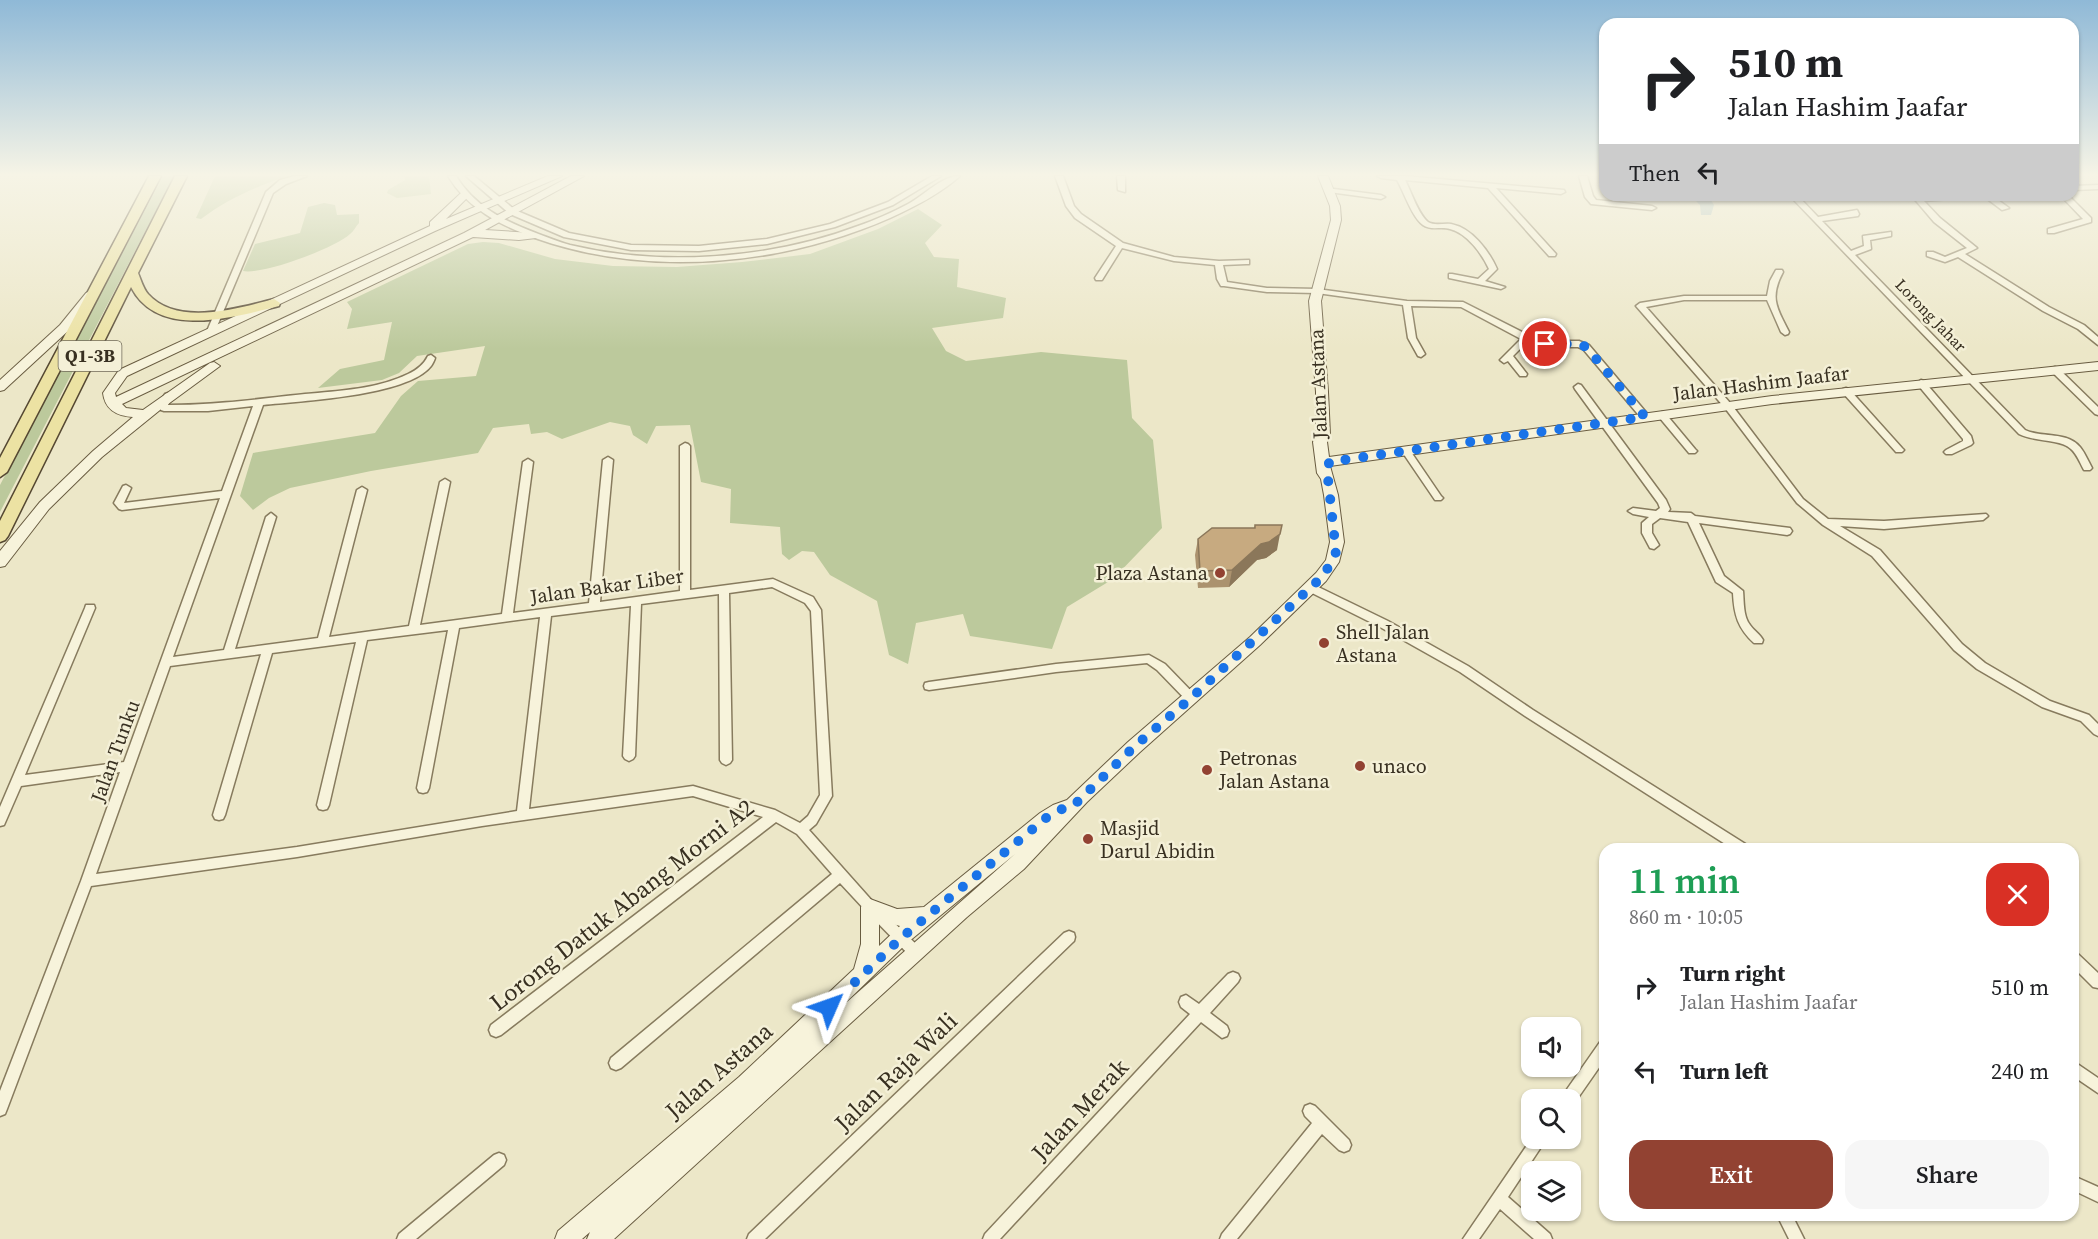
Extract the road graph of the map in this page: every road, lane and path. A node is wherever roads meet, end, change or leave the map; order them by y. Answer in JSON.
{"nodes":[{"id":1,"x":125,"y":234,"type":"edge"},
{"id":2,"x":152,"y":234,"type":"edge"},
{"id":3,"x":252,"y":234,"type":"edge"},
{"id":4,"x":422,"y":234,"type":"edge"},
{"id":5,"x":487,"y":234,"type":"edge"},
{"id":6,"x":504,"y":234,"type":"edge"},
{"id":7,"x":527,"y":234,"type":"edge"},
{"id":8,"x":569,"y":234,"type":"edge"},
{"id":9,"x":802,"y":234,"type":"edge"},
{"id":10,"x":838,"y":234,"type":"edge"},
{"id":11,"x":1105,"y":234,"type":"edge"},
{"id":12,"x":1332,"y":234,"type":"edge"},
{"id":13,"x":1463,"y":234,"type":"edge"},
{"id":14,"x":1534,"y":234,"type":"edge"},
{"id":15,"x":1832,"y":234,"type":"edge"},
{"id":16,"x":1888,"y":234,"type":"dead end"},
{"id":17,"x":1956,"y":234,"type":"edge"},
{"id":18,"x":468,"y":235,"type":"joint"},
{"id":19,"x":532,"y":236,"type":"junction"},
{"id":20,"x":1120,"y":244,"type":"junction"},
{"id":21,"x":1552,"y":254,"type":"dead end"},
{"id":22,"x":1850,"y":254,"type":"junction"},
{"id":23,"x":1930,"y":254,"type":"dead end"},
{"id":24,"x":1959,"y":254,"type":"junction"},
{"id":25,"x":1246,"y":262,"type":"dead end"},
{"id":26,"x":1219,"y":263,"type":"junction"},
{"id":27,"x":1779,"y":272,"type":"dead end"},
{"id":28,"x":132,"y":273,"type":"junction"},
{"id":29,"x":104,"y":275,"type":"junction"},
{"id":30,"x":1452,"y":276,"type":"dead end"},
{"id":31,"x":1099,"y":278,"type":"dead end"},
{"id":32,"x":1480,"y":282,"type":"junction"},
{"id":33,"x":1501,"y":287,"type":"dead end"},
{"id":34,"x":1317,"y":291,"type":"junction"},
{"id":35,"x":1768,"y":298,"type":"junction"},
{"id":36,"x":274,"y":303,"type":"junction"},
{"id":37,"x":1407,"y":303,"type":"junction"},
{"id":38,"x":217,"y":315,"type":"junction"},
{"id":39,"x":211,"y":331,"type":"junction"},
{"id":40,"x":1785,"y":332,"type":"dead end"},
{"id":41,"x":259,"y":336,"type":"junction"},
{"id":42,"x":1527,"y":338,"type":"junction"},
{"id":43,"x":2098,"y":342,"type":"edge"},
{"id":44,"x":1421,"y":354,"type":"dead end"},
{"id":45,"x":431,"y":358,"type":"dead end"},
{"id":46,"x":2098,"y":366,"type":"edge"},
{"id":47,"x":2055,"y":370,"type":"junction"},
{"id":48,"x":1523,"y":374,"type":"dead end"},
{"id":49,"x":1971,"y":379,"type":"junction"},
{"id":50,"x":1921,"y":383,"type":"junction"},
{"id":51,"x":0,"y":387,"type":"edge"},
{"id":52,"x":1578,"y":387,"type":"dead end"},
{"id":53,"x":1846,"y":391,"type":"junction"},
{"id":54,"x":168,"y":396,"type":"junction"},
{"id":55,"x":259,"y":403,"type":"junction"},
{"id":56,"x":112,"y":404,"type":"junction"},
{"id":57,"x":1728,"y":406,"type":"junction"},
{"id":58,"x":202,"y":408,"type":"junction"},
{"id":59,"x":2098,"y":412,"type":"edge"},
{"id":60,"x":144,"y":414,"type":"junction"},
{"id":61,"x":160,"y":414,"type":"junction"},
{"id":62,"x":1662,"y":415,"type":"junction"},
{"id":63,"x":1645,"y":417,"type":"junction"},
{"id":64,"x":1605,"y":423,"type":"junction"},
{"id":65,"x":128,"y":429,"type":"junction"},
{"id":66,"x":685,"y":446,"type":"dead end"},
{"id":67,"x":1899,"y":450,"type":"dead end"},
{"id":68,"x":1692,"y":451,"type":"dead end"},
{"id":69,"x":1406,"y":452,"type":"junction"},
{"id":70,"x":1949,"y":452,"type":"dead end"},
{"id":71,"x":608,"y":460,"type":"dead end"},
{"id":72,"x":528,"y":462,"type":"dead end"},
{"id":73,"x":1326,"y":462,"type":"junction"},
{"id":74,"x":2087,"y":468,"type":"dead end"},
{"id":75,"x":0,"y":472,"type":"edge"},
{"id":76,"x":445,"y":482,"type":"dead end"},
{"id":77,"x":126,"y":488,"type":"dead end"},
{"id":78,"x":362,"y":490,"type":"dead end"},
{"id":79,"x":227,"y":494,"type":"junction"},
{"id":80,"x":1438,"y":498,"type":"dead end"},
{"id":81,"x":1633,"y":511,"type":"dead end"},
{"id":82,"x":1660,"y":514,"type":"junction"},
{"id":83,"x":1983,"y":516,"type":"dead end"},
{"id":84,"x":271,"y":517,"type":"dead end"},
{"id":85,"x":1691,"y":517,"type":"junction"},
{"id":86,"x":1826,"y":522,"type":"junction"},
{"id":87,"x":1787,"y":531,"type":"dead end"},
{"id":88,"x":0,"y":536,"type":"edge"},
{"id":89,"x":1654,"y":545,"type":"dead end"},
{"id":90,"x":0,"y":561,"type":"edge"},
{"id":91,"x":1310,"y":587,"type":"junction"},
{"id":92,"x":724,"y":589,"type":"junction"},
{"id":93,"x":685,"y":594,"type":"junction"},
{"id":94,"x":636,"y":600,"type":"junction"},
{"id":95,"x":594,"y":605,"type":"junction"},
{"id":96,"x":90,"y":608,"type":"dead end"},
{"id":97,"x":546,"y":613,"type":"junction"},
{"id":98,"x":507,"y":617,"type":"junction"},
{"id":99,"x":454,"y":624,"type":"junction"},
{"id":100,"x":414,"y":629,"type":"junction"},
{"id":101,"x":362,"y":638,"type":"junction"},
{"id":102,"x":1758,"y":640,"type":"dead end"},
{"id":103,"x":322,"y":642,"type":"junction"},
{"id":104,"x":268,"y":648,"type":"junction"},
{"id":105,"x":228,"y":654,"type":"junction"},
{"id":106,"x":167,"y":662,"type":"junction"},
{"id":107,"x":929,"y":686,"type":"dead end"},
{"id":108,"x":1191,"y":698,"type":"junction"},
{"id":109,"x":2098,"y":731,"type":"edge"},
{"id":110,"x":629,"y":756,"type":"dead end"},
{"id":111,"x":726,"y":760,"type":"dead end"},
{"id":112,"x":128,"y":766,"type":"junction"},
{"id":113,"x":17,"y":781,"type":"junction"},
{"id":114,"x":423,"y":788,"type":"dead end"},
{"id":115,"x":322,"y":805,"type":"dead end"},
{"id":116,"x":1073,"y":806,"type":"junction"},
{"id":117,"x":219,"y":815,"type":"dead end"},
{"id":118,"x":775,"y":815,"type":"junction"},
{"id":119,"x":522,"y":816,"type":"junction"},
{"id":120,"x":0,"y":821,"type":"edge"},
{"id":121,"x":801,"y":830,"type":"junction"},
{"id":122,"x":1734,"y":843,"type":"edge"},
{"id":123,"x":840,"y":875,"type":"junction"},
{"id":124,"x":87,"y":881,"type":"junction"},
{"id":125,"x":870,"y":907,"type":"junction"},
{"id":126,"x":929,"y":914,"type":"junction"},
{"id":127,"x":1069,"y":937,"type":"dead end"},
{"id":128,"x":901,"y":938,"type":"junction"},
{"id":129,"x":916,"y":953,"type":"junction"},
{"id":130,"x":2079,"y":964,"type":"edge"},
{"id":131,"x":862,"y":977,"type":"junction"},
{"id":132,"x":1233,"y":978,"type":"dead end"},
{"id":133,"x":2098,"y":982,"type":"edge"},
{"id":134,"x":1186,"y":1002,"type":"dead end"},
{"id":135,"x":1202,"y":1013,"type":"junction"},
{"id":136,"x":496,"y":1030,"type":"dead end"},
{"id":137,"x":1222,"y":1030,"type":"dead end"},
{"id":138,"x":1599,"y":1056,"type":"edge"},
{"id":139,"x":616,"y":1063,"type":"dead end"},
{"id":140,"x":2079,"y":1072,"type":"edge"},
{"id":141,"x":2098,"y":1086,"type":"edge"},
{"id":142,"x":1576,"y":1089,"type":"edge"},
{"id":143,"x":0,"y":1110,"type":"edge"},
{"id":144,"x":1310,"y":1111,"type":"dead end"},
{"id":145,"x":1322,"y":1123,"type":"junction"},
{"id":146,"x":1344,"y":1144,"type":"dead end"},
{"id":147,"x":1532,"y":1149,"type":"edge"},
{"id":148,"x":499,"y":1160,"type":"dead end"},
{"id":149,"x":2079,"y":1186,"type":"edge"},
{"id":150,"x":2098,"y":1195,"type":"edge"},
{"id":151,"x":1498,"y":1198,"type":"junction"},
{"id":152,"x":1787,"y":1221,"type":"edge"},
{"id":153,"x":605,"y":1235,"type":"edge"},
{"id":154,"x":404,"y":1239,"type":"edge"},
{"id":155,"x":566,"y":1239,"type":"edge"},
{"id":156,"x":754,"y":1239,"type":"edge"},
{"id":157,"x":990,"y":1239,"type":"edge"},
{"id":158,"x":1227,"y":1239,"type":"edge"},
{"id":159,"x":1470,"y":1239,"type":"edge"},
{"id":160,"x":1545,"y":1239,"type":"edge"},
{"id":161,"x":1797,"y":1239,"type":"edge"}],
"edges":[{"from":1,"to":29,"type":"main road"},
{"from":2,"to":28,"type":"main road","number":"Q1-3B"},
{"from":3,"to":38,"type":"street"},
{"from":4,"to":36,"type":"street"},
{"from":5,"to":18,"type":"street"},
{"from":6,"to":19,"type":"street"},
{"from":7,"to":19,"type":"street"},
{"from":8,"to":9,"type":"street"},
{"from":10,"to":19,"type":"street"},
{"from":11,"to":20,"type":"street"},
{"from":12,"to":34,"type":"street","name":"Jalan Astana"},
{"from":13,"to":32,"type":"street"},
{"from":14,"to":21,"type":"street"},
{"from":15,"to":22,"type":"street","name":"Lorong Jahar"},
{"from":16,"to":22,"type":"street"},
{"from":17,"to":24,"type":"street"},
{"from":18,"to":41,"type":"street"},
{"from":20,"to":26,"type":"street"},
{"from":20,"to":31,"type":"street"},
{"from":22,"to":49,"type":"street","name":"Lorong Jahar"},
{"from":23,"to":24,"type":"street"},
{"from":24,"to":43,"type":"street"},
{"from":25,"to":26,"type":"street"},
{"from":26,"to":34,"type":"street"},
{"from":27,"to":35,"type":"street"},
{"from":28,"to":38,"type":"main road"},
{"from":28,"to":88,"type":"main road","number":"Q1-3B"},
{"from":29,"to":51,"type":"street"},
{"from":29,"to":75,"type":"main road"},
{"from":30,"to":32,"type":"street"},
{"from":32,"to":33,"type":"street"},
{"from":34,"to":37,"type":"street"},
{"from":34,"to":73,"type":"street","name":"Jalan Astana"},
{"from":35,"to":40,"type":"street"},
{"from":35,"to":57,"type":"street"},
{"from":36,"to":38,"type":"main road"},
{"from":36,"to":39,"type":"street"},
{"from":37,"to":42,"type":"street"},
{"from":37,"to":44,"type":"street"},
{"from":38,"to":39,"type":"street"},
{"from":39,"to":56,"type":"street"},
{"from":41,"to":54,"type":"street"},
{"from":41,"to":56,"type":"street"},
{"from":42,"to":48,"type":"street"},
{"from":42,"to":63,"type":"street"},
{"from":45,"to":55,"type":"street"},
{"from":46,"to":47,"type":"street","name":"Jalan Hashim Jaafar"},
{"from":47,"to":49,"type":"street","name":"Jalan Hashim Jaafar"},
{"from":47,"to":59,"type":"street"},
{"from":49,"to":50,"type":"street","name":"Jalan Hashim Jaafar"},
{"from":49,"to":74,"type":"street","name":"Lorong Jahar"},
{"from":50,"to":53,"type":"street","name":"Jalan Hashim Jaafar"},
{"from":50,"to":70,"type":"street"},
{"from":52,"to":64,"type":"street"},
{"from":53,"to":57,"type":"street","name":"Jalan Hashim Jaafar"},
{"from":53,"to":67,"type":"street"},
{"from":54,"to":58,"type":"street"},
{"from":54,"to":60,"type":"street"},
{"from":55,"to":58,"type":"street"},
{"from":55,"to":79,"type":"street","name":"Jalan Tunku"},
{"from":56,"to":60,"type":"street"},
{"from":57,"to":62,"type":"street","name":"Jalan Hashim Jaafar"},
{"from":57,"to":86,"type":"street"},
{"from":58,"to":61,"type":"street"},
{"from":60,"to":61,"type":"street"},
{"from":60,"to":65,"type":"street"},
{"from":61,"to":65,"type":"street"},
{"from":62,"to":63,"type":"street","name":"Jalan Hashim Jaafar"},
{"from":62,"to":68,"type":"street"},
{"from":63,"to":64,"type":"street","name":"Jalan Hashim Jaafar"},
{"from":64,"to":69,"type":"street","name":"Jalan Hashim Jaafar"},
{"from":64,"to":82,"type":"street"},
{"from":65,"to":90,"type":"street"},
{"from":66,"to":93,"type":"street"},
{"from":69,"to":73,"type":"street","name":"Jalan Hashim Jaafar"},
{"from":69,"to":80,"type":"street"},
{"from":71,"to":95,"type":"street"},
{"from":72,"to":98,"type":"street"},
{"from":73,"to":91,"type":"street","name":"Jalan Astana"},
{"from":76,"to":100,"type":"street"},
{"from":77,"to":79,"type":"street"},
{"from":78,"to":103,"type":"street"},
{"from":79,"to":106,"type":"street","name":"Jalan Tunku"},
{"from":81,"to":82,"type":"street"},
{"from":82,"to":85,"type":"street"},
{"from":82,"to":89,"type":"street"},
{"from":83,"to":86,"type":"street"},
{"from":84,"to":105,"type":"street"},
{"from":85,"to":87,"type":"street"},
{"from":85,"to":102,"type":"street"},
{"from":86,"to":109,"type":"street"},
{"from":91,"to":108,"type":"street","name":"Jalan Astana"},
{"from":91,"to":122,"type":"street"},
{"from":92,"to":93,"type":"street","name":"Jalan Bakar Liber"},
{"from":92,"to":111,"type":"street"},
{"from":92,"to":121,"type":"street","name":"Jalan Bakar Liber"},
{"from":93,"to":94,"type":"street","name":"Jalan Bakar Liber"},
{"from":94,"to":95,"type":"street","name":"Jalan Bakar Liber"},
{"from":94,"to":110,"type":"street"},
{"from":95,"to":97,"type":"street","name":"Jalan Bakar Liber"},
{"from":96,"to":113,"type":"street"},
{"from":97,"to":98,"type":"street","name":"Jalan Bakar Liber"},
{"from":97,"to":119,"type":"street"},
{"from":98,"to":99,"type":"street","name":"Jalan Bakar Liber"},
{"from":99,"to":100,"type":"street","name":"Jalan Bakar Liber"},
{"from":99,"to":114,"type":"street"},
{"from":100,"to":101,"type":"street","name":"Jalan Bakar Liber"},
{"from":101,"to":103,"type":"street","name":"Jalan Bakar Liber"},
{"from":101,"to":115,"type":"street"},
{"from":103,"to":104,"type":"street","name":"Jalan Bakar Liber"},
{"from":104,"to":105,"type":"street","name":"Jalan Bakar Liber"},
{"from":104,"to":117,"type":"street"},
{"from":105,"to":106,"type":"street","name":"Jalan Bakar Liber"},
{"from":106,"to":112,"type":"street","name":"Jalan Tunku"},
{"from":107,"to":108,"type":"street"},
{"from":108,"to":116,"type":"street","name":"Jalan Astana"},
{"from":112,"to":113,"type":"street"},
{"from":112,"to":124,"type":"street","name":"Jalan Tunku"},
{"from":113,"to":120,"type":"street"},
{"from":116,"to":126,"type":"street","name":"Jalan Astana"},
{"from":116,"to":129,"type":"street","name":"Jalan Astana"},
{"from":118,"to":119,"type":"street"},
{"from":118,"to":121,"type":"street"},
{"from":118,"to":136,"type":"street","name":"Lorong Datuk Abang Morni A2"},
{"from":119,"to":124,"type":"street"},
{"from":121,"to":123,"type":"street"},
{"from":123,"to":125,"type":"street"},
{"from":123,"to":139,"type":"street"},
{"from":124,"to":143,"type":"street","name":"Jalan Tunku"},
{"from":125,"to":126,"type":"street"},
{"from":125,"to":128,"type":"street"},
{"from":125,"to":131,"type":"street"},
{"from":126,"to":128,"type":"street","name":"Jalan Astana"},
{"from":127,"to":156,"type":"street","name":"Jalan Raja Wali"},
{"from":128,"to":129,"type":"street"},
{"from":128,"to":131,"type":"street","name":"Jalan Astana"},
{"from":129,"to":153,"type":"street","name":"Jalan Astana"},
{"from":130,"to":133,"type":"street"},
{"from":131,"to":155,"type":"street","name":"Jalan Astana"},
{"from":132,"to":135,"type":"street","name":"Jalan Merak"},
{"from":134,"to":135,"type":"street"},
{"from":135,"to":137,"type":"street"},
{"from":135,"to":157,"type":"street","name":"Jalan Merak"},
{"from":138,"to":142,"type":"street"},
{"from":140,"to":141,"type":"street"},
{"from":144,"to":145,"type":"street"},
{"from":145,"to":146,"type":"street"},
{"from":145,"to":158,"type":"street"},
{"from":147,"to":151,"type":"street"},
{"from":148,"to":154,"type":"street"},
{"from":149,"to":150,"type":"street"},
{"from":151,"to":159,"type":"street"},
{"from":151,"to":160,"type":"street"},
{"from":152,"to":161,"type":"street"}]}
